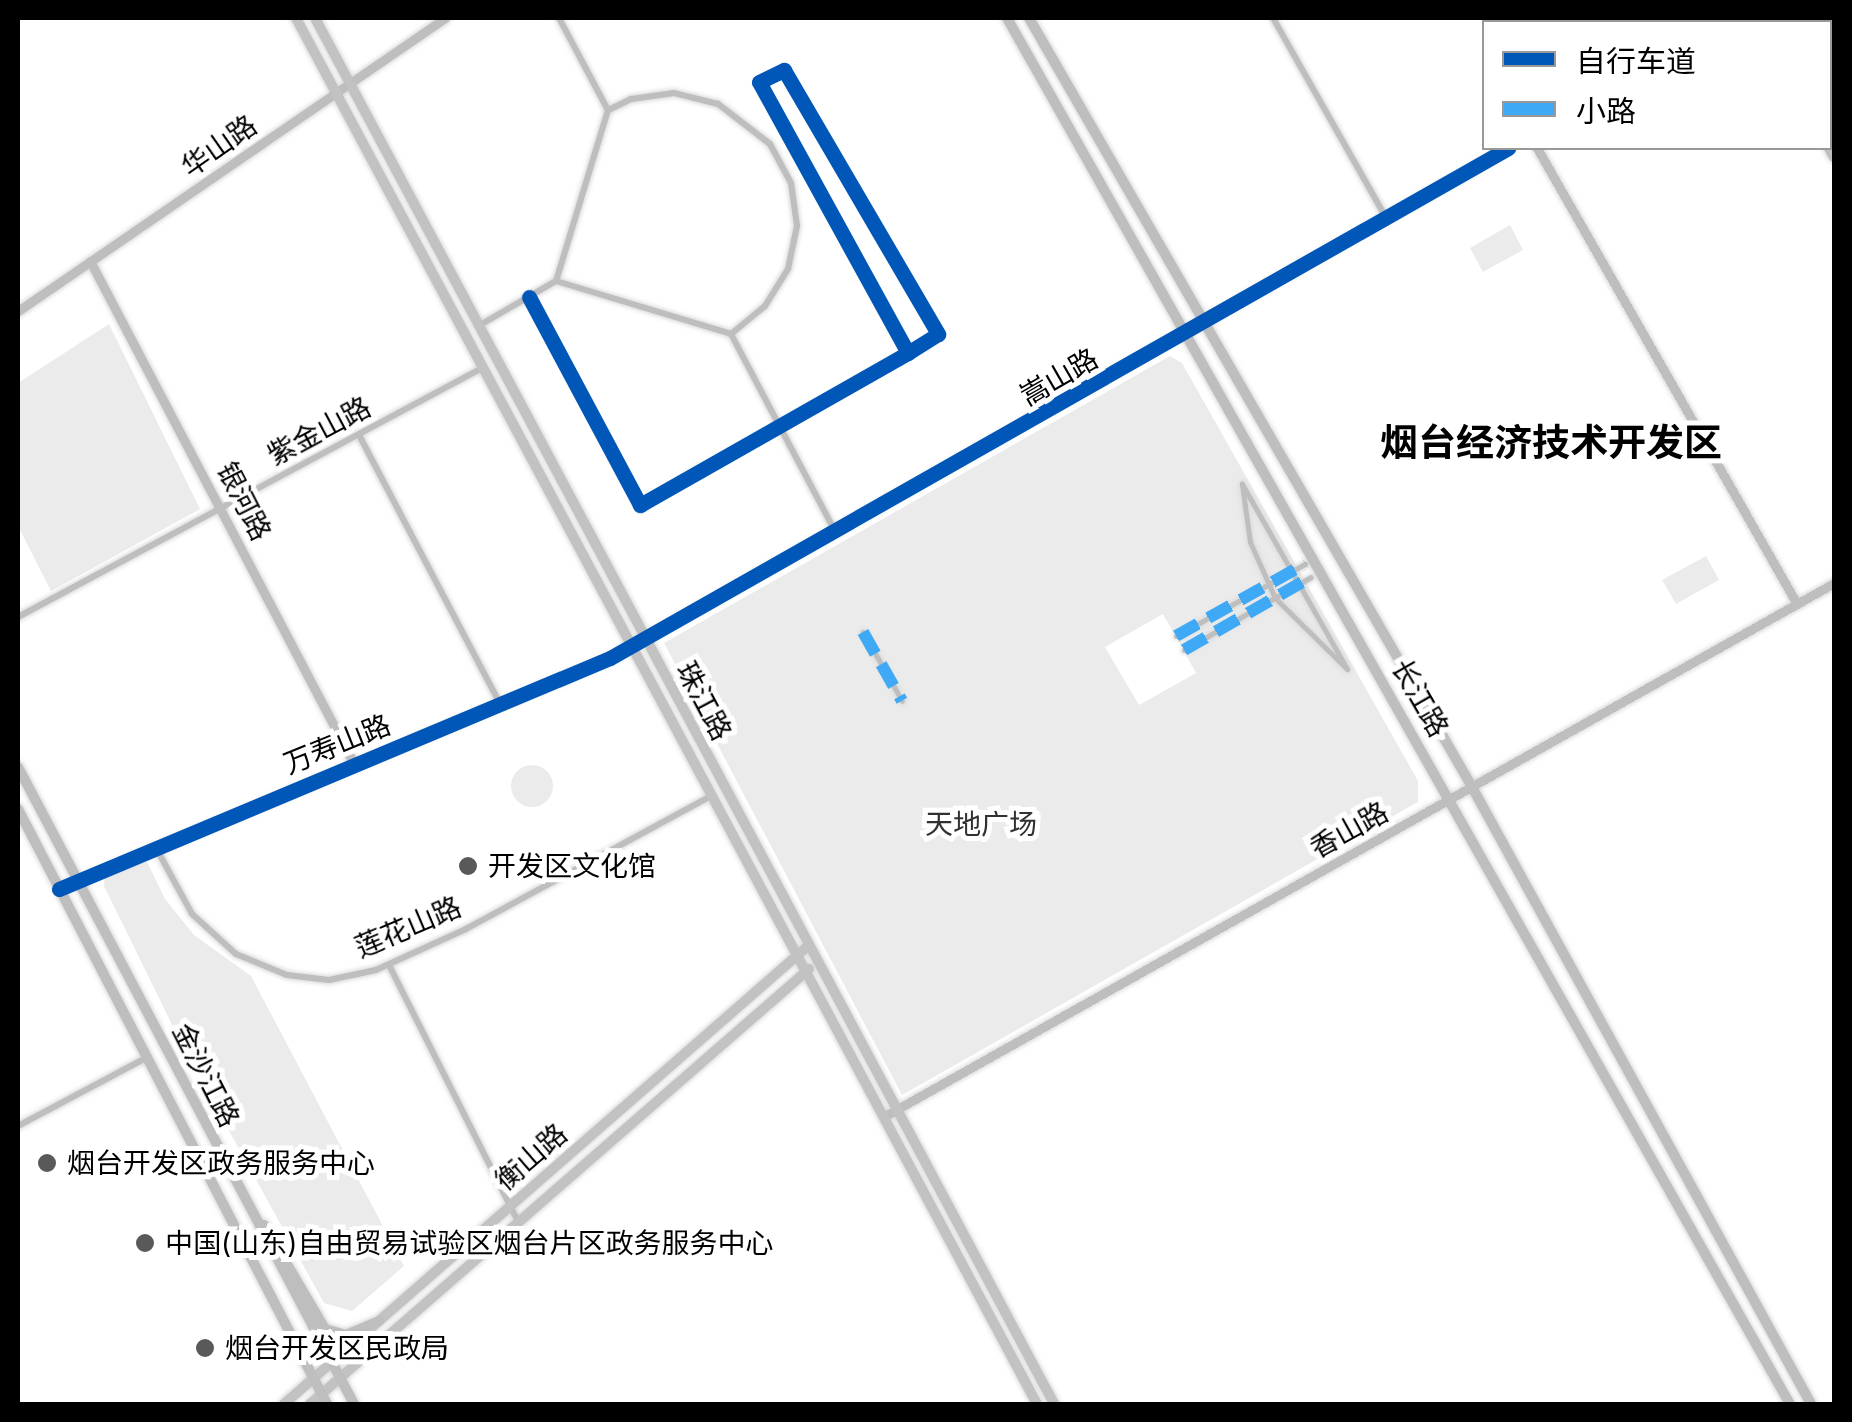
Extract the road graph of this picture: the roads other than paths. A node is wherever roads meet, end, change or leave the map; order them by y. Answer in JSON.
{"nodes":[{"id":1,"x":296,"y":18,"type":"edge"},
{"id":2,"x":315,"y":18,"type":"edge"},
{"id":3,"x":445,"y":18,"type":"edge"},
{"id":4,"x":559,"y":18,"type":"edge"},
{"id":5,"x":1006,"y":18,"type":"edge"},
{"id":6,"x":1028,"y":18,"type":"edge"},
{"id":7,"x":1272,"y":18,"type":"edge"},
{"id":8,"x":351,"y":83,"type":"junction"},
{"id":9,"x":336,"y":93,"type":"junction"},
{"id":10,"x":608,"y":110,"type":"junction"},
{"id":11,"x":1505,"y":150,"type":"edge"},
{"id":12,"x":1538,"y":150,"type":"edge"},
{"id":13,"x":1386,"y":218,"type":"junction"},
{"id":14,"x":90,"y":261,"type":"junction"},
{"id":15,"x":556,"y":280,"type":"junction"},
{"id":16,"x":529,"y":297,"type":"junction"},
{"id":17,"x":18,"y":312,"type":"edge"},
{"id":18,"x":1202,"y":323,"type":"junction"},
{"id":19,"x":478,"y":326,"type":"junction"},
{"id":20,"x":1185,"y":333,"type":"junction"},
{"id":21,"x":731,"y":334,"type":"junction"},
{"id":22,"x":908,"y":352,"type":"junction"},
{"id":23,"x":482,"y":368,"type":"junction"},
{"id":24,"x":779,"y":428,"type":"junction"},
{"id":25,"x":360,"y":434,"type":"junction"},
{"id":26,"x":222,"y":509,"type":"junction"},
{"id":27,"x":835,"y":532,"type":"junction"},
{"id":28,"x":1304,"y":564,"type":"dead end"},
{"id":29,"x":1311,"y":577,"type":"dead end"},
{"id":30,"x":1834,"y":582,"type":"edge"},
{"id":31,"x":1268,"y":584,"type":"junction"},
{"id":32,"x":1275,"y":598,"type":"junction"},
{"id":33,"x":1796,"y":604,"type":"junction"},
{"id":34,"x":18,"y":617,"type":"edge"},
{"id":35,"x":863,"y":632,"type":"dead end"},
{"id":36,"x":645,"y":636,"type":"junction"},
{"id":37,"x":1176,"y":636,"type":"dead end"},
{"id":38,"x":633,"y":645,"type":"junction"},
{"id":39,"x":1184,"y":650,"type":"dead end"},
{"id":40,"x":902,"y":701,"type":"dead end"},
{"id":41,"x":500,"y":703,"type":"junction"},
{"id":42,"x":354,"y":764,"type":"junction"},
{"id":43,"x":18,"y":767,"type":"edge"},
{"id":44,"x":1472,"y":788,"type":"junction"},
{"id":45,"x":709,"y":797,"type":"junction"},
{"id":46,"x":1452,"y":799,"type":"junction"},
{"id":47,"x":18,"y":809,"type":"edge"},
{"id":48,"x":154,"y":845,"type":"junction"},
{"id":49,"x":77,"y":879,"type":"junction"},
{"id":50,"x":59,"y":889,"type":"junction"},
{"id":51,"x":808,"y":945,"type":"junction"},
{"id":52,"x":796,"y":954,"type":"junction"},
{"id":53,"x":817,"y":962,"type":"junction"},
{"id":54,"x":388,"y":964,"type":"junction"},
{"id":55,"x":807,"y":971,"type":"junction"},
{"id":56,"x":146,"y":1058,"type":"junction"},
{"id":57,"x":897,"y":1109,"type":"junction"},
{"id":58,"x":885,"y":1116,"type":"junction"},
{"id":59,"x":18,"y":1126,"type":"edge"},
{"id":60,"x":248,"y":1205,"type":"junction"},
{"id":61,"x":509,"y":1206,"type":"junction"},
{"id":62,"x":519,"y":1224,"type":"junction"},
{"id":63,"x":379,"y":1321,"type":"junction"},
{"id":64,"x":332,"y":1362,"type":"junction"},
{"id":65,"x":314,"y":1378,"type":"junction"},
{"id":66,"x":340,"y":1378,"type":"junction"},
{"id":67,"x":325,"y":1399,"type":"edge"},
{"id":68,"x":284,"y":1404,"type":"edge"},
{"id":69,"x":310,"y":1404,"type":"edge"},
{"id":70,"x":354,"y":1404,"type":"edge"},
{"id":71,"x":1037,"y":1404,"type":"edge"},
{"id":72,"x":1054,"y":1404,"type":"edge"},
{"id":73,"x":1790,"y":1404,"type":"edge"},
{"id":74,"x":1811,"y":1404,"type":"edge"}],
"edges":[{"from":1,"to":9,"type":"main road"},
{"from":2,"to":8,"type":"main road","name":"珠江路"},
{"from":3,"to":8,"type":"street","name":"华山路"},
{"from":4,"to":10,"type":"street"},
{"from":5,"to":20,"type":"main road","name":"长江路"},
{"from":6,"to":18,"type":"main road","name":"长江路"},
{"from":7,"to":13,"type":"street"},
{"from":8,"to":9,"type":"street","name":"华山路"},
{"from":8,"to":19,"type":"main road","name":"珠江路"},
{"from":9,"to":14,"type":"street","name":"华山路"},
{"from":9,"to":23,"type":"main road"},
{"from":10,"to":15,"type":"street"},
{"from":10,"to":21,"type":"street"},
{"from":11,"to":13,"type":"street","name":"嵩山路"},
{"from":12,"to":33,"type":"street"},
{"from":13,"to":18,"type":"street","name":"嵩山路"},
{"from":14,"to":17,"type":"street","name":"华山路"},
{"from":14,"to":26,"type":"street","name":"银河路"},
{"from":15,"to":16,"type":"street"},
{"from":15,"to":21,"type":"street"},
{"from":16,"to":19,"type":"street"},
{"from":16,"to":24,"type":"street"},
{"from":18,"to":20,"type":"street","name":"嵩山路"},
{"from":18,"to":44,"type":"main road","name":"长江路"},
{"from":19,"to":36,"type":"main road","name":"珠江路"},
{"from":20,"to":27,"type":"street","name":"嵩山路"},
{"from":20,"to":46,"type":"main road","name":"长江路"},
{"from":21,"to":24,"type":"street"},
{"from":22,"to":22,"type":"street"},
{"from":22,"to":24,"type":"street"},
{"from":23,"to":25,"type":"street","name":"紫金山路"},
{"from":23,"to":38,"type":"main road"},
{"from":24,"to":27,"type":"street"},
{"from":25,"to":26,"type":"street","name":"紫金山路"},
{"from":25,"to":41,"type":"street"},
{"from":26,"to":34,"type":"street","name":"紫金山路"},
{"from":26,"to":42,"type":"street","name":"银河路"},
{"from":27,"to":36,"type":"street","name":"嵩山路"},
{"from":28,"to":31,"type":"street"},
{"from":29,"to":32,"type":"street"},
{"from":30,"to":33,"type":"street","name":"香山路"},
{"from":31,"to":32,"type":"street"},
{"from":31,"to":32,"type":"street"},
{"from":31,"to":37,"type":"street"},
{"from":32,"to":39,"type":"street"},
{"from":33,"to":44,"type":"street","name":"香山路"},
{"from":35,"to":40,"type":"street"},
{"from":36,"to":38,"type":"street","name":"嵩山路"},
{"from":36,"to":51,"type":"main road","name":"珠江路"},
{"from":38,"to":41,"type":"street","name":"万寿山路"},
{"from":38,"to":45,"type":"main road"},
{"from":41,"to":42,"type":"street","name":"万寿山路"},
{"from":42,"to":48,"type":"street","name":"万寿山路"},
{"from":43,"to":49,"type":"main road","name":"金沙江路"},
{"from":44,"to":46,"type":"street","name":"香山路"},
{"from":44,"to":74,"type":"main road","name":"长江路"},
{"from":45,"to":52,"type":"main road"},
{"from":45,"to":54,"type":"street","name":"莲花山路"},
{"from":46,"to":57,"type":"street","name":"香山路"},
{"from":46,"to":73,"type":"main road","name":"长江路"},
{"from":47,"to":50,"type":"main road","name":"金沙江路"},
{"from":48,"to":49,"type":"street","name":"万寿山路"},
{"from":48,"to":54,"type":"street","name":"莲花山路"},
{"from":49,"to":50,"type":"street","name":"万寿山路"},
{"from":49,"to":60,"type":"main road","name":"金沙江路"},
{"from":50,"to":56,"type":"main road","name":"金沙江路"},
{"from":51,"to":52,"type":"main road","name":"衡山路"},
{"from":51,"to":53,"type":"main road","name":"珠江路"},
{"from":52,"to":55,"type":"main road"},
{"from":52,"to":61,"type":"main road","name":"衡山路"},
{"from":53,"to":55,"type":"main road","name":"衡山路"},
{"from":53,"to":57,"type":"main road","name":"珠江路"},
{"from":54,"to":61,"type":"street"},
{"from":55,"to":58,"type":"main road"},
{"from":55,"to":62,"type":"main road","name":"衡山路"},
{"from":56,"to":59,"type":"street"},
{"from":56,"to":65,"type":"main road","name":"金沙江路"},
{"from":57,"to":58,"type":"street","name":"香山路"},
{"from":57,"to":72,"type":"main road","name":"珠江路"},
{"from":58,"to":71,"type":"main road"},
{"from":60,"to":63,"type":"main road"},
{"from":60,"to":64,"type":"main road","name":"金沙江路"},
{"from":61,"to":62,"type":"street"},
{"from":61,"to":63,"type":"main road","name":"衡山路"},
{"from":62,"to":66,"type":"main road","name":"衡山路"},
{"from":63,"to":64,"type":"main road","name":"衡山路"},
{"from":64,"to":65,"type":"main road","name":"衡山路"},
{"from":64,"to":66,"type":"main road","name":"金沙江路"},
{"from":65,"to":67,"type":"main road","name":"金沙江路"},
{"from":65,"to":68,"type":"main road","name":"衡山路"},
{"from":66,"to":67,"type":"main road","name":"衡山路"},
{"from":66,"to":70,"type":"main road","name":"金沙江路"},
{"from":67,"to":69,"type":"main road","name":"衡山路"}]}
